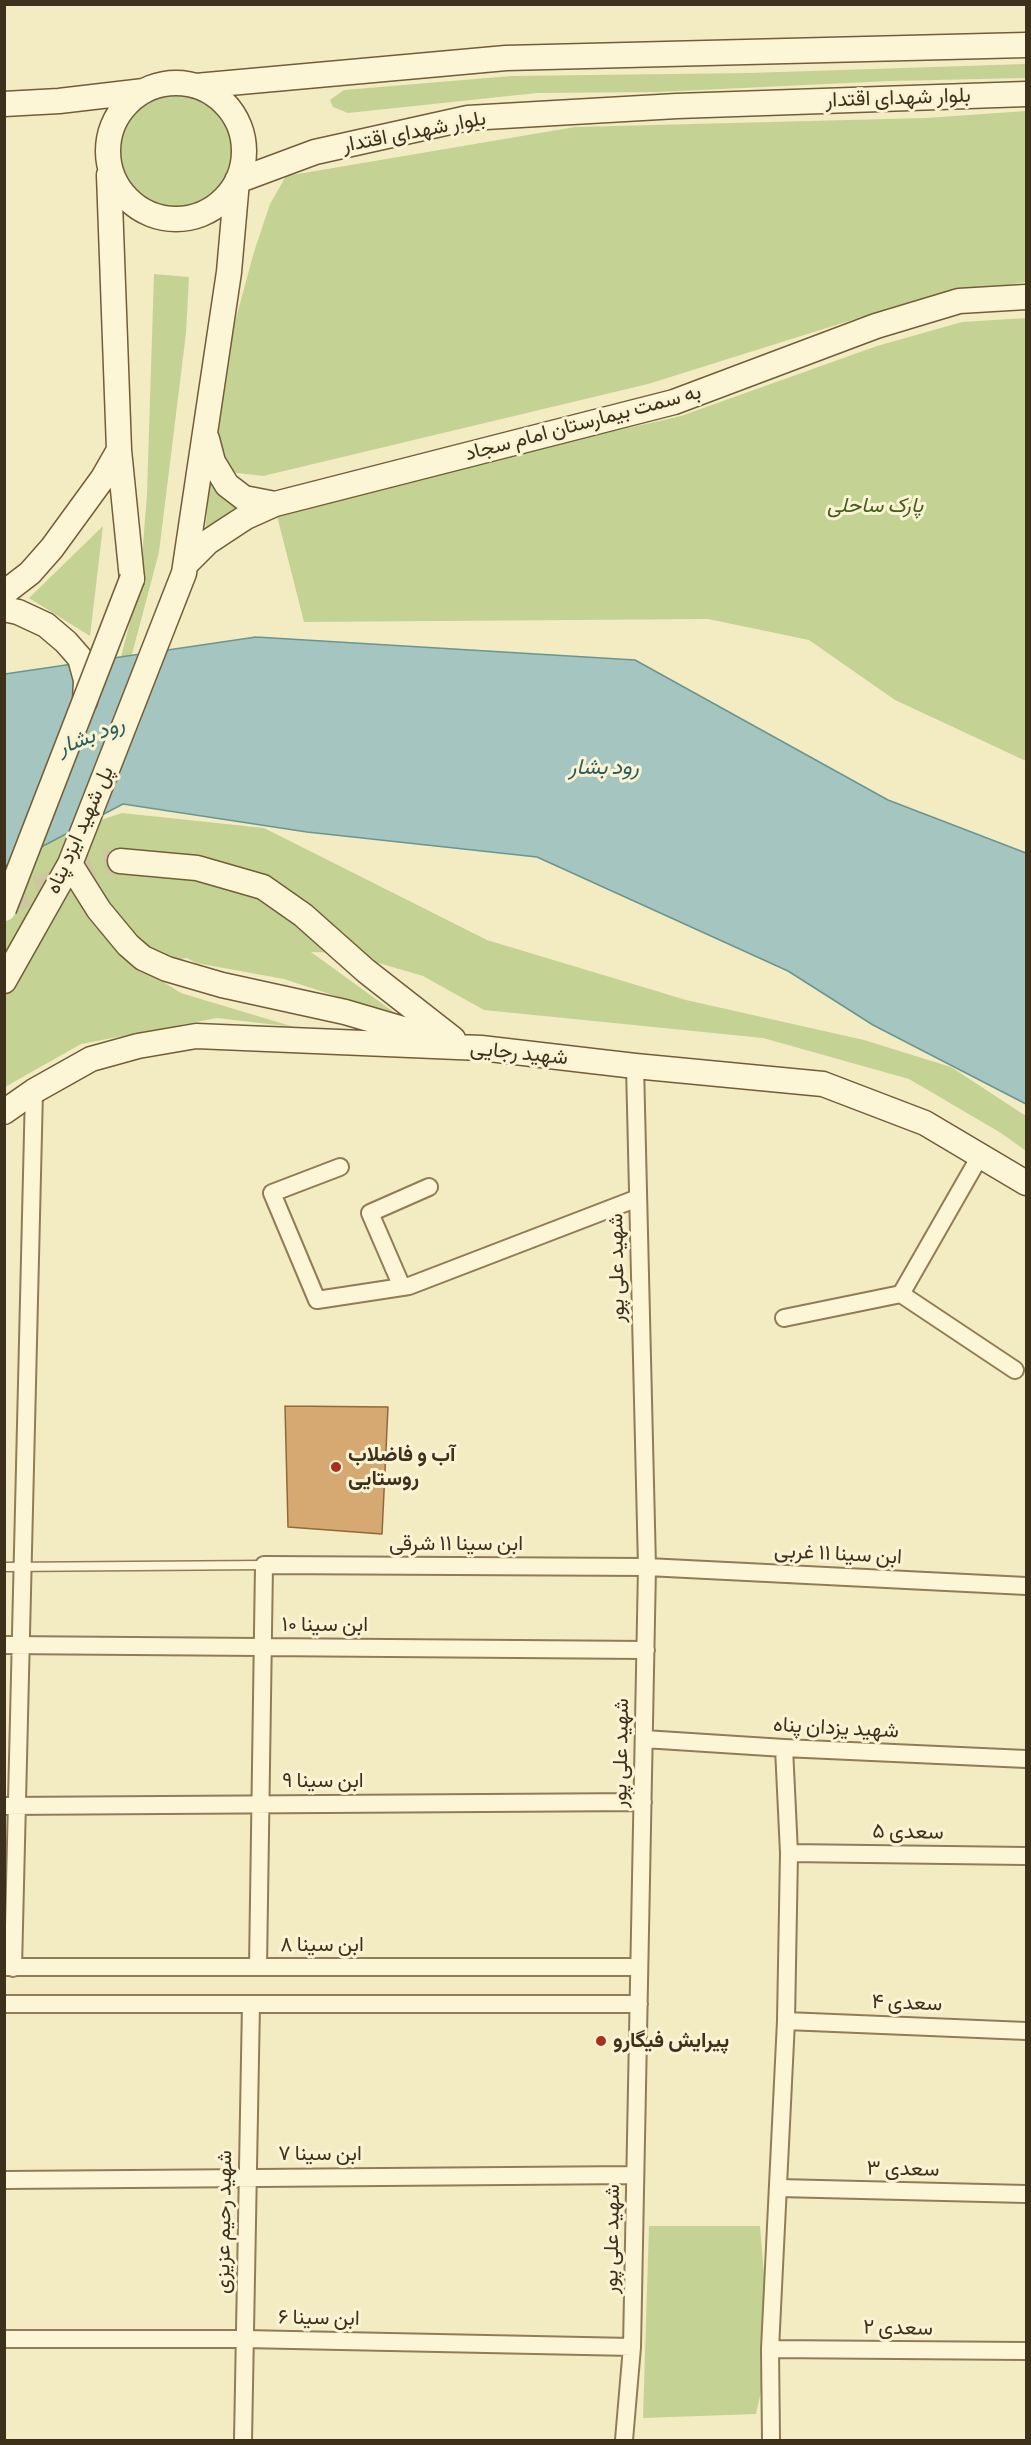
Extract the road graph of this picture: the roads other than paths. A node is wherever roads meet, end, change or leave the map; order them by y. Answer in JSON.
{"nodes":[{"id":1,"x":1026,"y":45,"type":"edge"},
{"id":2,"x":196,"y":86,"type":"junction"},
{"id":3,"x":144,"y":91,"type":"junction"},
{"id":4,"x":1026,"y":94,"type":"edge"},
{"id":5,"x":4,"y":104,"type":"edge"},
{"id":6,"x":109,"y":166,"type":"junction"},
{"id":7,"x":237,"y":181,"type":"junction"},
{"id":8,"x":1026,"y":297,"type":"edge"},
{"id":9,"x":206,"y":436,"type":"junction"},
{"id":10,"x":119,"y":450,"type":"junction"},
{"id":11,"x":274,"y":504,"type":"junction"},
{"id":12,"x":185,"y":568,"type":"junction"},
{"id":13,"x":4,"y":593,"type":"edge"},
{"id":14,"x":4,"y":609,"type":"edge"},
{"id":15,"x":85,"y":701,"type":"junction"},
{"id":16,"x":72,"y":857,"type":"junction"},
{"id":17,"x":120,"y":861,"type":"tunnel mouth"},
{"id":18,"x":4,"y":909,"type":"edge"},
{"id":19,"x":4,"y":981,"type":"edge"},
{"id":20,"x":464,"y":1047,"type":"junction"},
{"id":21,"x":635,"y":1066,"type":"junction"},
{"id":22,"x":34,"y":1091,"type":"junction"},
{"id":23,"x":4,"y":1112,"type":"edge"},
{"id":24,"x":980,"y":1156,"type":"junction"},
{"id":25,"x":340,"y":1167,"type":"dead end"},
{"id":26,"x":1026,"y":1183,"type":"edge"},
{"id":27,"x":429,"y":1187,"type":"dead end"},
{"id":28,"x":638,"y":1198,"type":"junction"},
{"id":29,"x":402,"y":1287,"type":"junction"},
{"id":30,"x":901,"y":1294,"type":"junction"},
{"id":31,"x":784,"y":1318,"type":"dead end"},
{"id":32,"x":1015,"y":1370,"type":"dead end"},
{"id":33,"x":264,"y":1565,"type":"junction"},
{"id":34,"x":4,"y":1567,"type":"edge"},
{"id":35,"x":23,"y":1567,"type":"junction"},
{"id":36,"x":647,"y":1567,"type":"junction"},
{"id":37,"x":1026,"y":1586,"type":"edge"},
{"id":38,"x":13,"y":1645,"type":"edge"},
{"id":39,"x":263,"y":1647,"type":"junction"},
{"id":40,"x":646,"y":1650,"type":"junction"},
{"id":41,"x":644,"y":1739,"type":"junction"},
{"id":42,"x":784,"y":1748,"type":"junction"},
{"id":43,"x":1026,"y":1759,"type":"edge"},
{"id":44,"x":643,"y":1802,"type":"junction"},
{"id":45,"x":260,"y":1804,"type":"junction"},
{"id":46,"x":11,"y":1806,"type":"edge"},
{"id":47,"x":789,"y":1852,"type":"junction"},
{"id":48,"x":1026,"y":1856,"type":"edge"},
{"id":49,"x":9,"y":1967,"type":"edge"},
{"id":50,"x":258,"y":1967,"type":"junction"},
{"id":51,"x":639,"y":1967,"type":"junction"},
{"id":52,"x":4,"y":2004,"type":"edge"},
{"id":53,"x":251,"y":2004,"type":"junction"},
{"id":54,"x":639,"y":2004,"type":"junction"},
{"id":55,"x":786,"y":2021,"type":"junction"},
{"id":56,"x":1026,"y":2031,"type":"edge"},
{"id":57,"x":636,"y":2175,"type":"junction"},
{"id":58,"x":248,"y":2177,"type":"junction"},
{"id":59,"x":4,"y":2180,"type":"edge"},
{"id":60,"x":779,"y":2188,"type":"junction"},
{"id":61,"x":1026,"y":2194,"type":"edge"},
{"id":62,"x":4,"y":2339,"type":"edge"},
{"id":63,"x":244,"y":2339,"type":"junction"},
{"id":64,"x":632,"y":2347,"type":"junction"},
{"id":65,"x":770,"y":2349,"type":"junction"},
{"id":66,"x":1026,"y":2351,"type":"edge"},
{"id":67,"x":243,"y":2440,"type":"edge"},
{"id":68,"x":624,"y":2440,"type":"edge"},
{"id":69,"x":771,"y":2440,"type":"edge"}],
"edges":[{"from":1,"to":2,"type":"street"},
{"from":2,"to":3,"type":"street"},
{"from":2,"to":7,"type":"street"},
{"from":3,"to":5,"type":"street"},
{"from":3,"to":6,"type":"street"},
{"from":4,"to":7,"type":"street","name":"بلوار شهدای اقتدار"},
{"from":6,"to":7,"type":"street"},
{"from":6,"to":10,"type":"street"},
{"from":7,"to":9,"type":"street"},
{"from":8,"to":11,"type":"street","name":"به سمت بیمارستان امام سجاد"},
{"from":9,"to":11,"type":"street"},
{"from":9,"to":12,"type":"street"},
{"from":10,"to":13,"type":"street"},
{"from":10,"to":15,"type":"street","name":"پل شهید ایزد پناه","bridge":true},
{"from":11,"to":12,"type":"street","name":"به سمت بیمارستان امام سجاد"},
{"from":12,"to":16,"type":"street","name":"پل شهید ایزد پناه"},
{"from":14,"to":15,"type":"street","bridge":true},
{"from":15,"to":18,"type":"street","name":"پل شهید ایزد پناه","bridge":true},
{"from":16,"to":19,"type":"street","name":"پل شهید ایزد پناه"},
{"from":16,"to":20,"type":"street"},
{"from":17,"to":20,"type":"street"},
{"from":20,"to":21,"type":"street","name":"شهید رجایی"},
{"from":20,"to":22,"type":"street","name":"شهید رجایی"},
{"from":21,"to":24,"type":"street","name":"شهید رجایی"},
{"from":21,"to":28,"type":"street","name":"شهید علی پور"},
{"from":22,"to":23,"type":"street","name":"شهید رجایی"},
{"from":22,"to":35,"type":"street"},
{"from":24,"to":26,"type":"street","name":"شهید رجایی"},
{"from":24,"to":30,"type":"street"},
{"from":25,"to":29,"type":"street"},
{"from":27,"to":29,"type":"street"},
{"from":28,"to":29,"type":"street"},
{"from":28,"to":36,"type":"street","name":"شهید علی پور"},
{"from":30,"to":31,"type":"street"},
{"from":30,"to":32,"type":"street"},
{"from":33,"to":35,"type":"lane"},
{"from":33,"to":36,"type":"street","name":"ابن سینا ۱۱ شرقی"},
{"from":33,"to":39,"type":"street"},
{"from":34,"to":35,"type":"lane"},
{"from":35,"to":38,"type":"street"},
{"from":36,"to":37,"type":"street","name":"ابن سینا ۱۱ غربی"},
{"from":36,"to":40,"type":"street","name":"شهید علی پور"},
{"from":38,"to":39,"type":"street","name":"ابن سینا ۱۰"},
{"from":38,"to":46,"type":"street"},
{"from":39,"to":40,"type":"street","name":"ابن سینا ۱۰"},
{"from":39,"to":45,"type":"street"},
{"from":40,"to":41,"type":"street","name":"شهید علی پور"},
{"from":41,"to":42,"type":"street","name":"شهید یزدان پناه"},
{"from":41,"to":44,"type":"street","name":"شهید علی پور"},
{"from":42,"to":43,"type":"street","name":"شهید یزدان پناه"},
{"from":42,"to":47,"type":"street"},
{"from":44,"to":45,"type":"street","name":"ابن سینا ۹"},
{"from":44,"to":51,"type":"street","name":"شهید علی پور"},
{"from":45,"to":46,"type":"street","name":"ابن سینا ۹"},
{"from":45,"to":50,"type":"street"},
{"from":46,"to":49,"type":"street"},
{"from":47,"to":48,"type":"street","name":"سعدی ۵"},
{"from":47,"to":55,"type":"street"},
{"from":49,"to":50,"type":"street","name":"ابن سینا ۸"},
{"from":50,"to":51,"type":"street","name":"ابن سینا ۸"},
{"from":51,"to":54,"type":"street","name":"شهید علی پور"},
{"from":52,"to":53,"type":"street"},
{"from":53,"to":54,"type":"street"},
{"from":53,"to":58,"type":"street","name":"شهید رحیم عزیزی"},
{"from":54,"to":57,"type":"street","name":"شهید علی پور"},
{"from":55,"to":56,"type":"street","name":"سعدی ۴"},
{"from":55,"to":60,"type":"street"},
{"from":57,"to":58,"type":"street","name":"ابن سینا ۷"},
{"from":57,"to":64,"type":"street","name":"شهید علی پور"},
{"from":58,"to":59,"type":"street","name":"ابن سینا ۷"},
{"from":58,"to":63,"type":"street","name":"شهید رحیم عزیزی"},
{"from":60,"to":61,"type":"street","name":"سعدی ۳"},
{"from":60,"to":65,"type":"street"},
{"from":62,"to":63,"type":"street","name":"ابن سینا ۶"},
{"from":63,"to":64,"type":"street","name":"ابن سینا ۶"},
{"from":63,"to":67,"type":"street","name":"شهید رحیم عزیزی"},
{"from":64,"to":68,"type":"street","name":"شهید علی پور"},
{"from":65,"to":66,"type":"street","name":"سعدی ۲"},
{"from":65,"to":69,"type":"street"}]}
